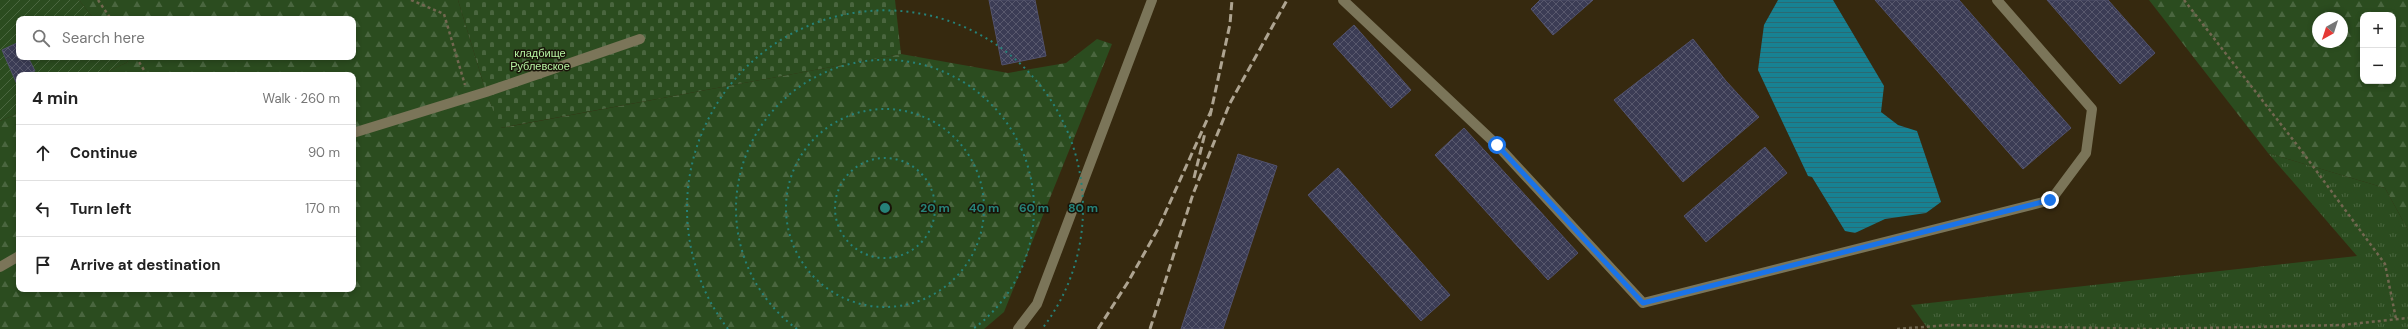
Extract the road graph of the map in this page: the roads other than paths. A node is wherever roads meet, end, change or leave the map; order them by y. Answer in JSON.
{"nodes":[{"id":1,"x":1152,"y":0,"type":"edge"},
{"id":2,"x":1343,"y":0,"type":"edge"},
{"id":3,"x":1997,"y":0,"type":"edge"},
{"id":4,"x":640,"y":39,"type":"dead end"},
{"id":5,"x":356,"y":132,"type":"edge"},
{"id":6,"x":16,"y":258,"type":"edge"},
{"id":7,"x":0,"y":267,"type":"edge"},
{"id":8,"x":1018,"y":329,"type":"edge"}],
"edges":[{"from":1,"to":8,"type":"lane"},
{"from":2,"to":3,"type":"lane"},
{"from":4,"to":5,"type":"lane"},
{"from":6,"to":7,"type":"lane"}]}
